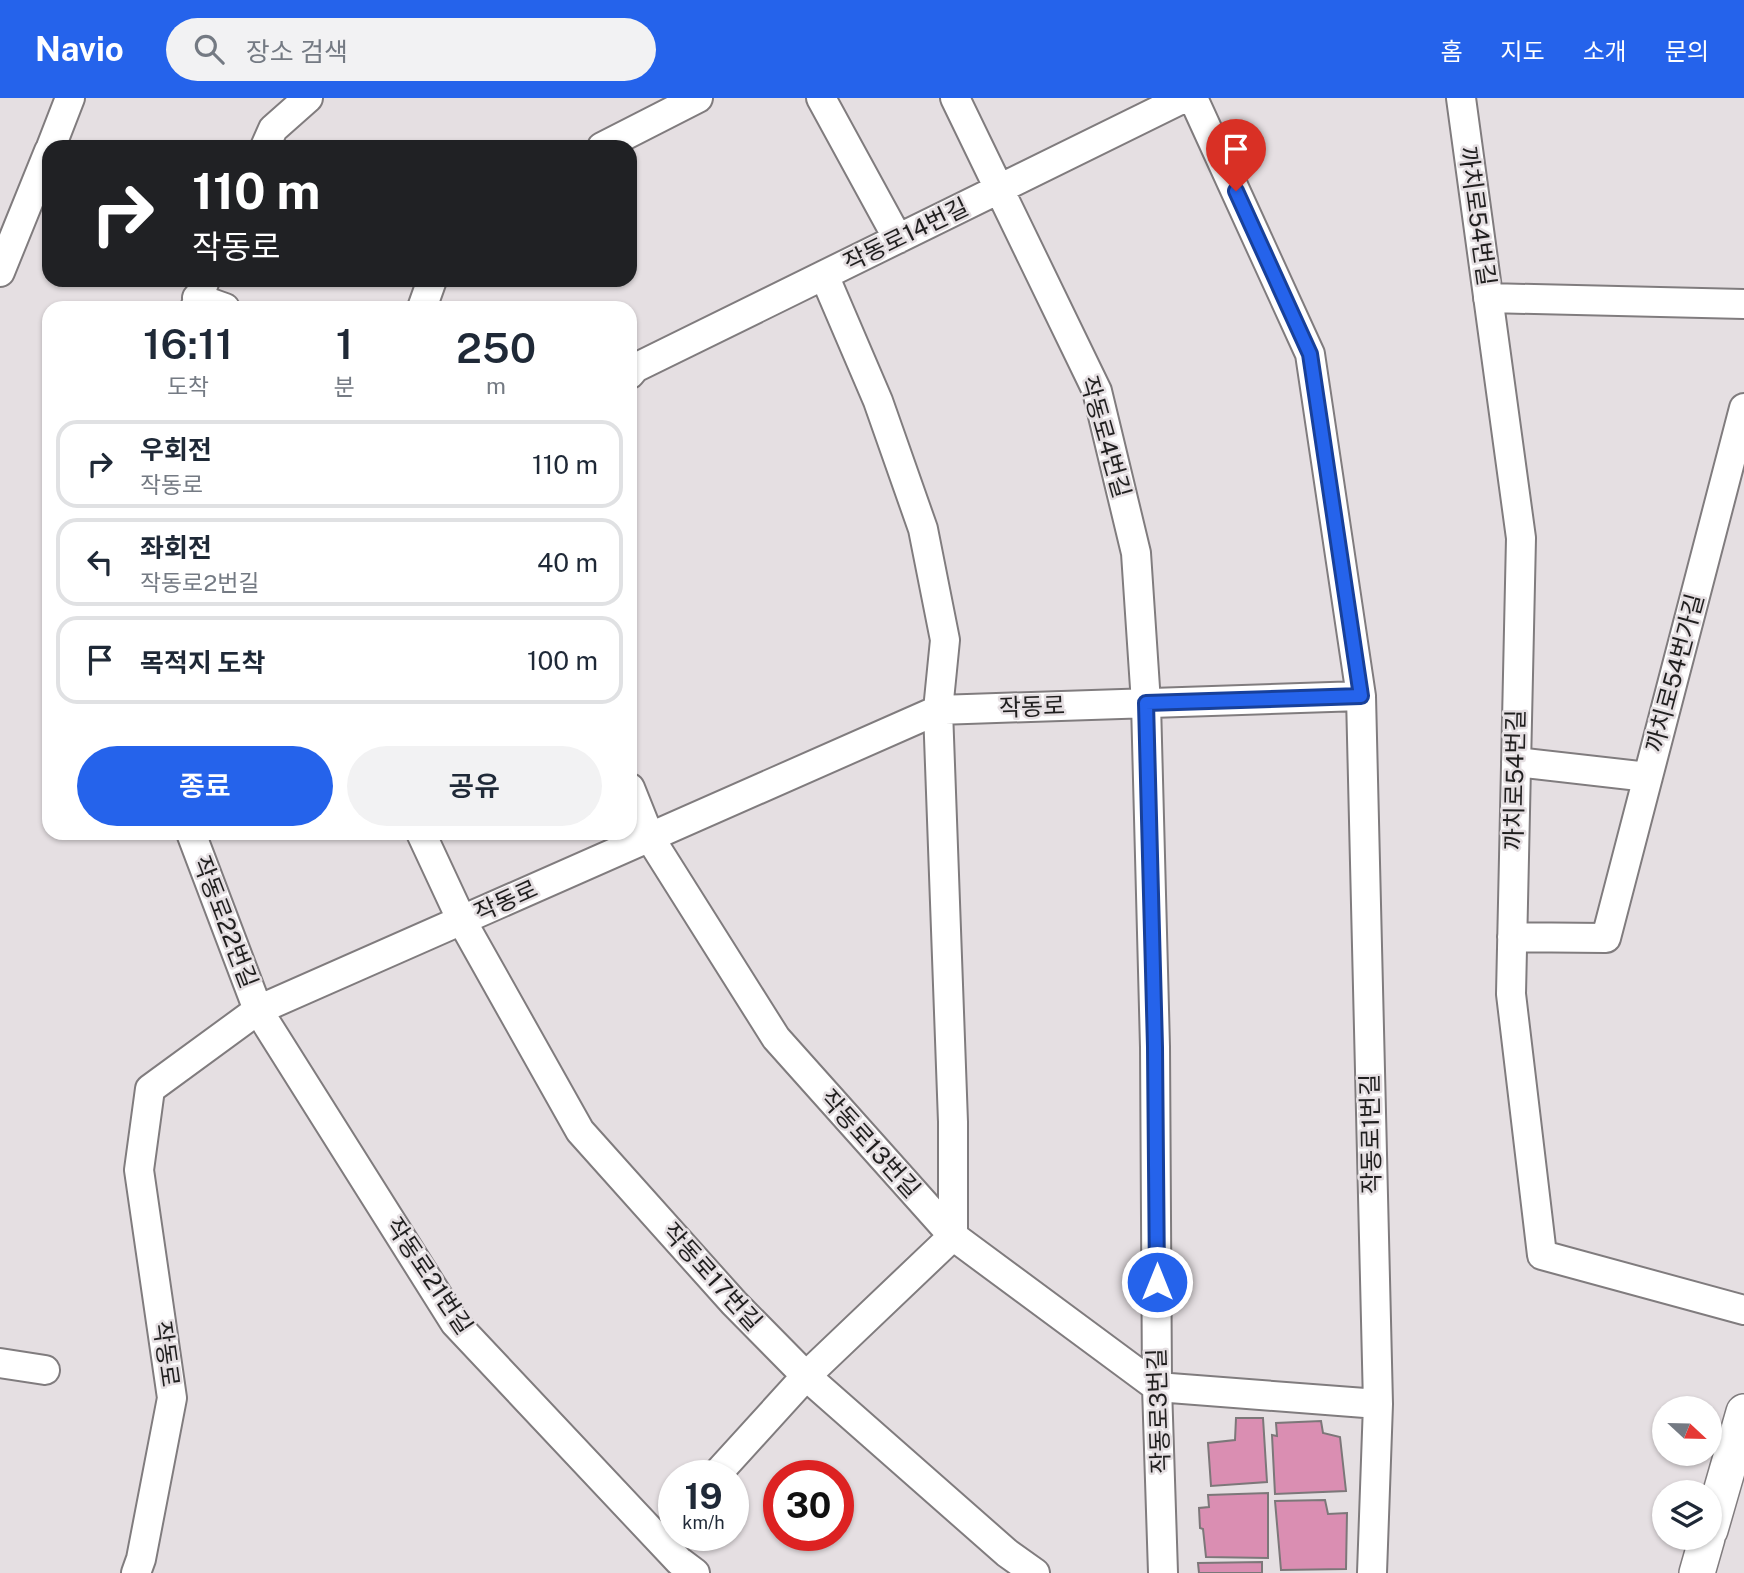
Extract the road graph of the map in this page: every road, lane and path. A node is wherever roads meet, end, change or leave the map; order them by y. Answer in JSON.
{"nodes":[{"id":1,"x":308,"y":98,"type":"edge"},
{"id":2,"x":698,"y":98,"type":"edge"},
{"id":3,"x":821,"y":98,"type":"edge"},
{"id":4,"x":955,"y":98,"type":"edge"},
{"id":5,"x":1184,"y":98,"type":"edge"},
{"id":6,"x":1193,"y":98,"type":"edge"},
{"id":7,"x":1461,"y":98,"type":"edge"},
{"id":8,"x":63,"y":100,"type":"edge"},
{"id":9,"x":52,"y":140,"type":"edge"},
{"id":10,"x":268,"y":140,"type":"edge"},
{"id":11,"x":616,"y":140,"type":"edge"},
{"id":12,"x":42,"y":169,"type":"edge"},
{"id":13,"x":1000,"y":188,"type":"junction"},
{"id":14,"x":898,"y":239,"type":"junction"},
{"id":15,"x":0,"y":272,"type":"edge"},
{"id":16,"x":824,"y":275,"type":"junction"},
{"id":17,"x":1488,"y":298,"type":"junction"},
{"id":18,"x":1744,"y":304,"type":"edge"},
{"id":19,"x":637,"y":367,"type":"edge"},
{"id":20,"x":1744,"y":408,"type":"edge"},
{"id":21,"x":1361,"y":696,"type":"junction"},
{"id":22,"x":1146,"y":703,"type":"junction"},
{"id":23,"x":938,"y":710,"type":"junction"},
{"id":24,"x":1516,"y":762,"type":"junction"},
{"id":25,"x":1648,"y":777,"type":"junction"},
{"id":26,"x":637,"y":806,"type":"edge"},
{"id":27,"x":650,"y":838,"type":"junction"},
{"id":28,"x":194,"y":840,"type":"edge"},
{"id":29,"x":424,"y":840,"type":"edge"},
{"id":30,"x":462,"y":921,"type":"junction"},
{"id":31,"x":1512,"y":937,"type":"junction"},
{"id":32,"x":258,"y":1010,"type":"junction"},
{"id":33,"x":953,"y":1236,"type":"junction"},
{"id":34,"x":1744,"y":1310,"type":"edge"},
{"id":35,"x":0,"y":1363,"type":"edge"},
{"id":36,"x":45,"y":1370,"type":"dead end"},
{"id":37,"x":806,"y":1376,"type":"junction"},
{"id":38,"x":1157,"y":1387,"type":"junction"},
{"id":39,"x":1378,"y":1404,"type":"junction"},
{"id":40,"x":1744,"y":1412,"type":"edge"},
{"id":41,"x":730,"y":1460,"type":"edge"},
{"id":42,"x":1722,"y":1488,"type":"edge"},
{"id":43,"x":658,"y":1523,"type":"edge"},
{"id":44,"x":1704,"y":1550,"type":"edge"},
{"id":45,"x":675,"y":1551,"type":"edge"},
{"id":46,"x":136,"y":1573,"type":"edge"},
{"id":47,"x":695,"y":1573,"type":"edge"},
{"id":48,"x":1035,"y":1573,"type":"edge"},
{"id":49,"x":1163,"y":1573,"type":"edge"},
{"id":50,"x":1372,"y":1573,"type":"edge"},
{"id":51,"x":1697,"y":1573,"type":"edge"}],
"edges":[{"from":1,"to":10,"type":"street"},
{"from":2,"to":11,"type":"street"},
{"from":3,"to":14,"type":"street"},
{"from":4,"to":13,"type":"street","name":"작동로4번길"},
{"from":5,"to":13,"type":"street","name":"작동로14번길"},
{"from":6,"to":21,"type":"street","name":"작동로1번길"},
{"from":7,"to":17,"type":"street","name":"까치로54번길"},
{"from":8,"to":9,"type":"street"},
{"from":12,"to":15,"type":"street"},
{"from":13,"to":14,"type":"street","name":"작동로14번길"},
{"from":13,"to":22,"type":"street","name":"작동로4번길"},
{"from":14,"to":16,"type":"street","name":"작동로14번길"},
{"from":16,"to":19,"type":"street","name":"작동로14번길"},
{"from":16,"to":23,"type":"street"},
{"from":17,"to":18,"type":"street"},
{"from":17,"to":24,"type":"street","name":"까치로54번길"},
{"from":20,"to":25,"type":"street","name":"까치로54번가길"},
{"from":21,"to":22,"type":"street","name":"작동로"},
{"from":21,"to":39,"type":"street","name":"작동로1번길"},
{"from":22,"to":23,"type":"street","name":"작동로"},
{"from":22,"to":38,"type":"street","name":"작동로3번길"},
{"from":23,"to":27,"type":"street","name":"작동로"},
{"from":23,"to":33,"type":"street"},
{"from":24,"to":25,"type":"street"},
{"from":24,"to":31,"type":"street","name":"까치로54번길"},
{"from":25,"to":31,"type":"street","name":"까치로54번가길"},
{"from":26,"to":27,"type":"street"},
{"from":27,"to":30,"type":"street","name":"작동로"},
{"from":27,"to":33,"type":"street","name":"작동로13번길"},
{"from":28,"to":32,"type":"street","name":"작동로22번길"},
{"from":29,"to":30,"type":"street","name":"작동로17번길"},
{"from":30,"to":32,"type":"street","name":"작동로"},
{"from":30,"to":37,"type":"street","name":"작동로17번길"},
{"from":31,"to":34,"type":"street","name":"까치로54번길"},
{"from":32,"to":43,"type":"street","name":"작동로21번길"},
{"from":32,"to":46,"type":"street","name":"작동로"},
{"from":33,"to":37,"type":"street"},
{"from":33,"to":38,"type":"street","name":"작동로13번길"},
{"from":35,"to":36,"type":"street"},
{"from":37,"to":41,"type":"street"},
{"from":37,"to":48,"type":"street","name":"작동로17번길"},
{"from":38,"to":39,"type":"street"},
{"from":38,"to":49,"type":"street","name":"작동로3번길"},
{"from":39,"to":50,"type":"street","name":"작동로1번길"},
{"from":40,"to":42,"type":"street"},
{"from":44,"to":51,"type":"street"},
{"from":45,"to":47,"type":"street","name":"작동로21번길"}]}
